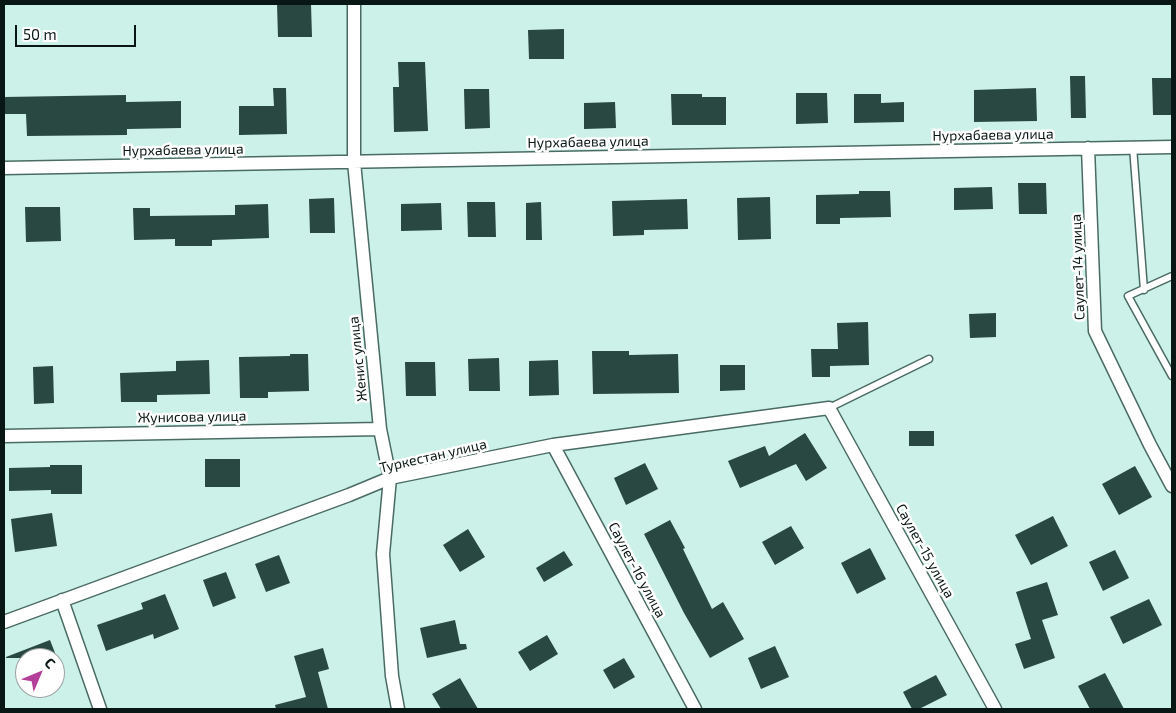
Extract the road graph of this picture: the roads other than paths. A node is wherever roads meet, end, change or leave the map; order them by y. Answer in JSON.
{"nodes":[{"id":1,"x":354,"y":4,"type":"edge"},
{"id":2,"x":1133,"y":147,"type":"junction"},
{"id":3,"x":1172,"y":147,"type":"edge"},
{"id":4,"x":1088,"y":148,"type":"junction"},
{"id":5,"x":354,"y":162,"type":"junction"},
{"id":6,"x":4,"y":168,"type":"edge"},
{"id":7,"x":1172,"y":276,"type":"edge"},
{"id":8,"x":1144,"y":290,"type":"junction"},
{"id":9,"x":929,"y":359,"type":"dead end"},
{"id":10,"x":1172,"y":376,"type":"edge"},
{"id":11,"x":829,"y":408,"type":"junction"},
{"id":12,"x":380,"y":429,"type":"junction"},
{"id":13,"x":4,"y":436,"type":"edge"},
{"id":14,"x":553,"y":445,"type":"junction"},
{"id":15,"x":390,"y":478,"type":"junction"},
{"id":16,"x":1172,"y":486,"type":"edge"},
{"id":17,"x":62,"y":600,"type":"junction"},
{"id":18,"x":4,"y":622,"type":"edge"},
{"id":19,"x":100,"y":709,"type":"edge"},
{"id":20,"x":398,"y":709,"type":"edge"},
{"id":21,"x":695,"y":709,"type":"edge"},
{"id":22,"x":995,"y":709,"type":"edge"}],
"edges":[{"from":1,"to":5,"type":"street","name":"Женис улица"},
{"from":2,"to":3,"type":"street","name":"Нурхабаева улица"},
{"from":2,"to":4,"type":"street","name":"Нурхабаева улица"},
{"from":2,"to":8,"type":"lane"},
{"from":4,"to":5,"type":"street","name":"Нурхабаева улица"},
{"from":4,"to":16,"type":"street","name":"Саулет-14 улица"},
{"from":5,"to":6,"type":"street","name":"Нурхабаева улица"},
{"from":5,"to":12,"type":"street","name":"Женис улица"},
{"from":7,"to":8,"type":"lane"},
{"from":8,"to":10,"type":"lane"},
{"from":9,"to":11,"type":"lane"},
{"from":11,"to":14,"type":"street","name":"Туркестан улица"},
{"from":11,"to":22,"type":"street","name":"Саулет-15 улица"},
{"from":12,"to":13,"type":"street","name":"Жунисова улица"},
{"from":12,"to":15,"type":"street","name":"Женис улица"},
{"from":14,"to":15,"type":"street","name":"Туркестан улица"},
{"from":14,"to":21,"type":"street","name":"Саулет-16 улица"},
{"from":15,"to":17,"type":"street","name":"Туркестан улица"},
{"from":15,"to":20,"type":"street","name":"Женис улица"},
{"from":17,"to":18,"type":"street","name":"Туркестан улица"},
{"from":17,"to":19,"type":"street"}]}
